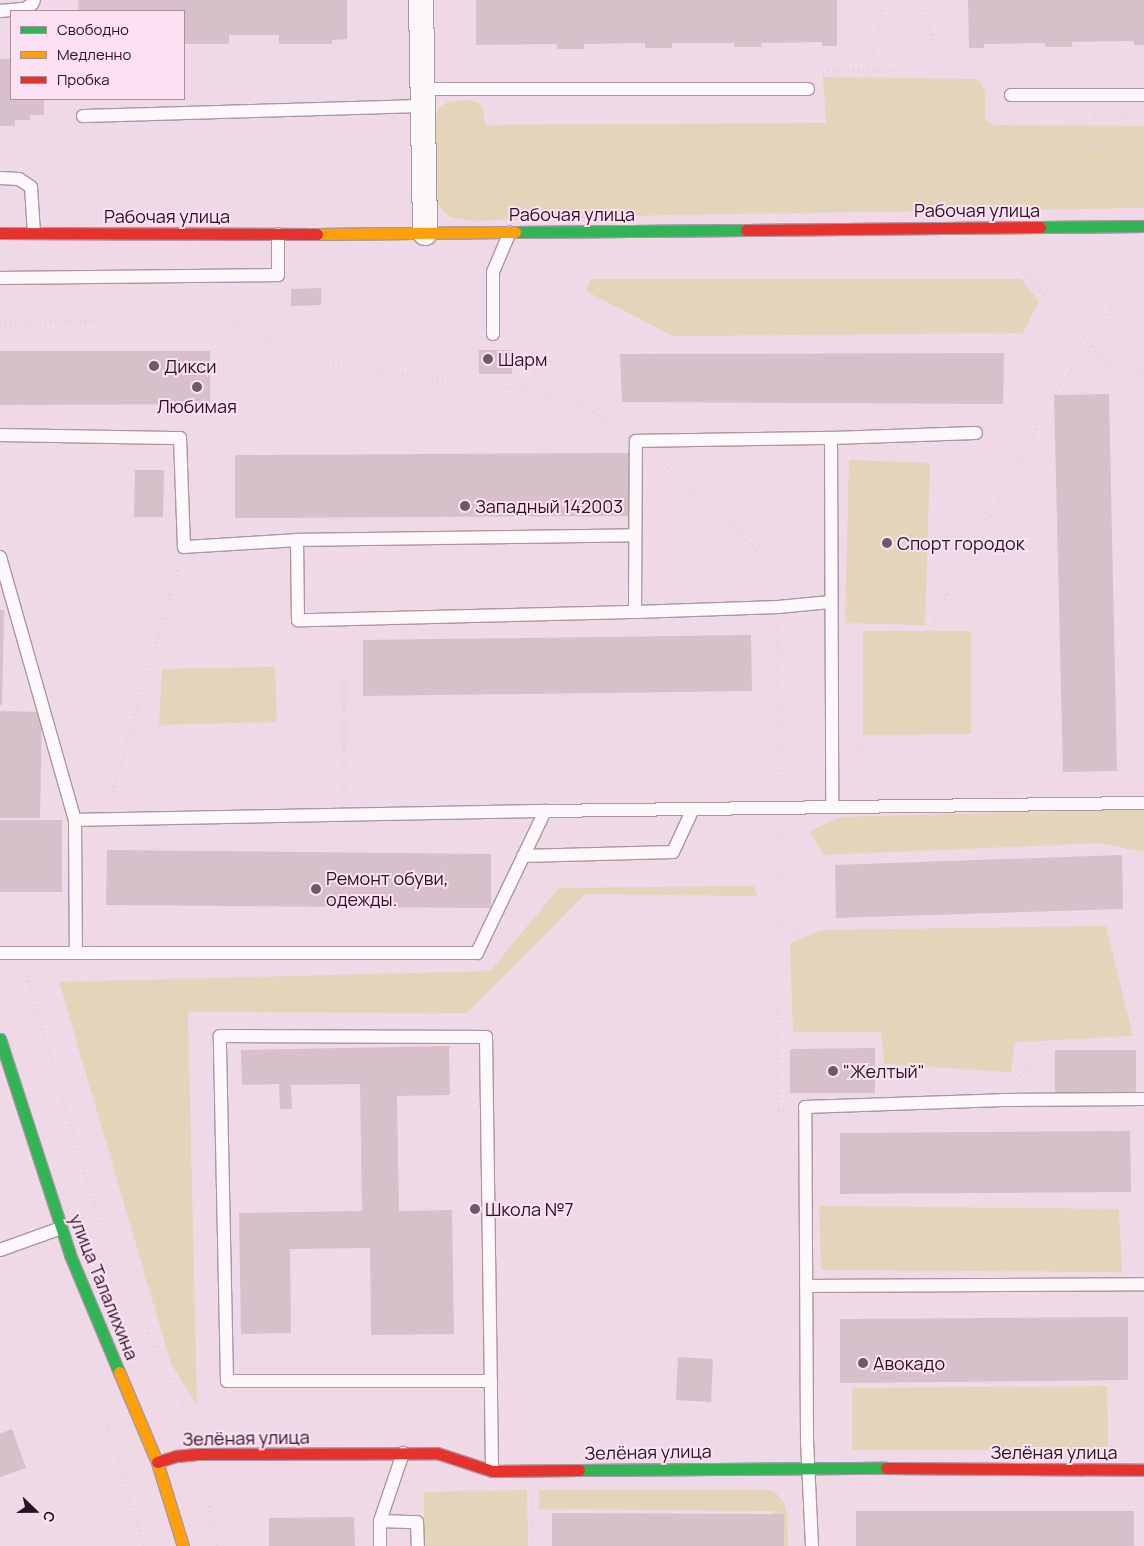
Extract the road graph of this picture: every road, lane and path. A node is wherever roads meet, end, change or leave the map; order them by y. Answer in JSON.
{"nodes":[{"id":1,"x":34,"y":0,"type":"edge"},
{"id":2,"x":421,"y":0,"type":"edge"},
{"id":3,"x":885,"y":0,"type":"edge"},
{"id":4,"x":922,"y":0,"type":"edge"},
{"id":5,"x":12,"y":10,"type":"edge"},
{"id":6,"x":867,"y":70,"type":"junction"},
{"id":7,"x":941,"y":71,"type":"junction"},
{"id":8,"x":808,"y":88,"type":"joint"},
{"id":9,"x":1093,"y":95,"type":"junction"},
{"id":10,"x":1122,"y":95,"type":"junction"},
{"id":11,"x":1144,"y":95,"type":"edge"},
{"id":12,"x":1011,"y":96,"type":"joint"},
{"id":13,"x":423,"y":97,"type":"junction"},
{"id":14,"x":949,"y":101,"type":"junction"},
{"id":15,"x":83,"y":116,"type":"dead end"},
{"id":16,"x":1020,"y":144,"type":"junction"},
{"id":17,"x":1096,"y":144,"type":"junction"},
{"id":18,"x":1128,"y":145,"type":"junction"},
{"id":19,"x":1144,"y":146,"type":"edge"},
{"id":20,"x":0,"y":178,"type":"edge"},
{"id":21,"x":1144,"y":194,"type":"edge"},
{"id":22,"x":1129,"y":200,"type":"dead end"},
{"id":23,"x":1144,"y":226,"type":"edge"},
{"id":24,"x":510,"y":232,"type":"junction"},
{"id":25,"x":0,"y":233,"type":"edge"},
{"id":26,"x":34,"y":233,"type":"junction"},
{"id":27,"x":425,"y":233,"type":"junction"},
{"id":28,"x":278,"y":234,"type":"junction"},
{"id":29,"x":1023,"y":271,"type":"dead end"},
{"id":30,"x":1129,"y":271,"type":"dead end"},
{"id":31,"x":0,"y":278,"type":"edge"},
{"id":32,"x":0,"y":322,"type":"edge"},
{"id":33,"x":493,"y":334,"type":"dead end"},
{"id":34,"x":1092,"y":346,"type":"junction"},
{"id":35,"x":1144,"y":373,"type":"edge"},
{"id":36,"x":976,"y":433,"type":"dead end"},
{"id":37,"x":0,"y":435,"type":"edge"},
{"id":38,"x":831,"y":438,"type":"junction"},
{"id":39,"x":636,"y":441,"type":"junction"},
{"id":40,"x":636,"y":535,"type":"junction"},
{"id":41,"x":297,"y":540,"type":"junction"},
{"id":42,"x":184,"y":547,"type":"junction"},
{"id":43,"x":0,"y":557,"type":"edge"},
{"id":44,"x":830,"y":602,"type":"junction"},
{"id":45,"x":803,"y":603,"type":"junction"},
{"id":46,"x":778,"y":607,"type":"junction"},
{"id":47,"x":635,"y":612,"type":"junction"},
{"id":48,"x":344,"y":619,"type":"junction"},
{"id":49,"x":832,"y":641,"type":"junction"},
{"id":50,"x":891,"y":688,"type":"junction"},
{"id":51,"x":1034,"y":803,"type":"junction"},
{"id":52,"x":1144,"y":803,"type":"edge"},
{"id":53,"x":832,"y":806,"type":"junction"},
{"id":54,"x":779,"y":808,"type":"junction"},
{"id":55,"x":694,"y":809,"type":"junction"},
{"id":56,"x":545,"y":810,"type":"junction"},
{"id":57,"x":344,"y":815,"type":"junction"},
{"id":58,"x":75,"y":820,"type":"junction"},
{"id":59,"x":105,"y":820,"type":"junction"},
{"id":60,"x":523,"y":856,"type":"junction"},
{"id":61,"x":1144,"y":909,"type":"edge"},
{"id":62,"x":779,"y":919,"type":"junction"},
{"id":63,"x":0,"y":953,"type":"edge"},
{"id":64,"x":76,"y":953,"type":"junction"},
{"id":65,"x":20,"y":954,"type":"junction"},
{"id":66,"x":0,"y":1039,"type":"edge"},
{"id":67,"x":1144,"y":1099,"type":"edge"},
{"id":68,"x":1002,"y":1100,"type":"junction"},
{"id":69,"x":805,"y":1107,"type":"junction"},
{"id":70,"x":61,"y":1228,"type":"junction"},
{"id":71,"x":0,"y":1250,"type":"edge"},
{"id":72,"x":1144,"y":1284,"type":"edge"},
{"id":73,"x":806,"y":1286,"type":"junction"},
{"id":74,"x":491,"y":1380,"type":"junction"},
{"id":75,"x":193,"y":1435,"type":"dead end"},
{"id":76,"x":403,"y":1453,"type":"junction"},
{"id":77,"x":157,"y":1462,"type":"junction"},
{"id":78,"x":809,"y":1468,"type":"junction"},
{"id":79,"x":1144,"y":1470,"type":"edge"},
{"id":80,"x":492,"y":1471,"type":"junction"},
{"id":81,"x":203,"y":1480,"type":"dead end"},
{"id":82,"x":380,"y":1521,"type":"junction"},
{"id":83,"x":183,"y":1546,"type":"edge"},
{"id":84,"x":218,"y":1546,"type":"edge"},
{"id":85,"x":380,"y":1546,"type":"edge"},
{"id":86,"x":418,"y":1546,"type":"edge"},
{"id":87,"x":812,"y":1546,"type":"edge"}],
"edges":[{"from":1,"to":5,"type":"lane"},
{"from":2,"to":13,"type":"street"},
{"from":3,"to":6,"type":"path"},
{"from":4,"to":7,"type":"path"},
{"from":6,"to":7,"type":"path"},
{"from":6,"to":8,"type":"path"},
{"from":6,"to":14,"type":"path"},
{"from":7,"to":12,"type":"path"},
{"from":7,"to":14,"type":"path"},
{"from":8,"to":13,"type":"lane"},
{"from":9,"to":10,"type":"lane"},
{"from":9,"to":12,"type":"lane"},
{"from":9,"to":17,"type":"path"},
{"from":10,"to":11,"type":"lane"},
{"from":10,"to":18,"type":"path"},
{"from":13,"to":15,"type":"lane"},
{"from":13,"to":27,"type":"street"},
{"from":14,"to":16,"type":"path"},
{"from":16,"to":17,"type":"path"},
{"from":16,"to":22,"type":"path"},
{"from":17,"to":18,"type":"path"},
{"from":18,"to":19,"type":"path"},
{"from":18,"to":21,"type":"path"},
{"from":20,"to":26,"type":"lane"},
{"from":23,"to":24,"type":"street","name":"Рабочая улица"},
{"from":24,"to":27,"type":"street","name":"Рабочая улица"},
{"from":24,"to":33,"type":"lane"},
{"from":25,"to":26,"type":"street","name":"Рабочая улица"},
{"from":26,"to":28,"type":"street","name":"Рабочая улица"},
{"from":27,"to":28,"type":"street","name":"Рабочая улица"},
{"from":28,"to":31,"type":"lane"},
{"from":29,"to":34,"type":"path"},
{"from":30,"to":34,"type":"path"},
{"from":32,"to":39,"type":"path"},
{"from":34,"to":35,"type":"path"},
{"from":34,"to":50,"type":"path"},
{"from":36,"to":38,"type":"lane"},
{"from":37,"to":42,"type":"lane"},
{"from":38,"to":39,"type":"lane"},
{"from":38,"to":44,"type":"lane"},
{"from":39,"to":40,"type":"lane"},
{"from":39,"to":45,"type":"path"},
{"from":40,"to":41,"type":"lane"},
{"from":40,"to":47,"type":"lane"},
{"from":41,"to":42,"type":"lane"},
{"from":41,"to":48,"type":"lane"},
{"from":42,"to":59,"type":"path"},
{"from":43,"to":58,"type":"lane"},
{"from":44,"to":45,"type":"lane"},
{"from":44,"to":49,"type":"lane"},
{"from":45,"to":46,"type":"lane"},
{"from":46,"to":47,"type":"lane"},
{"from":46,"to":54,"type":"path"},
{"from":47,"to":48,"type":"lane"},
{"from":48,"to":57,"type":"path"},
{"from":49,"to":50,"type":"path"},
{"from":49,"to":53,"type":"lane"},
{"from":50,"to":51,"type":"path"},
{"from":50,"to":53,"type":"path"},
{"from":51,"to":52,"type":"lane"},
{"from":51,"to":53,"type":"lane"},
{"from":53,"to":54,"type":"lane"},
{"from":54,"to":55,"type":"lane"},
{"from":54,"to":62,"type":"path"},
{"from":55,"to":56,"type":"lane"},
{"from":55,"to":60,"type":"lane"},
{"from":56,"to":57,"type":"lane"},
{"from":56,"to":60,"type":"lane"},
{"from":57,"to":59,"type":"lane"},
{"from":58,"to":59,"type":"lane"},
{"from":58,"to":64,"type":"lane"},
{"from":60,"to":64,"type":"lane"},
{"from":61,"to":68,"type":"path"},
{"from":62,"to":68,"type":"path"},
{"from":62,"to":69,"type":"path"},
{"from":63,"to":65,"type":"lane"},
{"from":64,"to":65,"type":"lane"},
{"from":65,"to":75,"type":"path"},
{"from":66,"to":70,"type":"street","name":"улица Талалихина"},
{"from":67,"to":68,"type":"lane"},
{"from":68,"to":69,"type":"lane"},
{"from":69,"to":73,"type":"lane"},
{"from":70,"to":71,"type":"lane"},
{"from":70,"to":77,"type":"street","name":"улица Талалихина"},
{"from":72,"to":73,"type":"lane"},
{"from":73,"to":78,"type":"lane"},
{"from":74,"to":74,"type":"lane"},
{"from":74,"to":80,"type":"lane"},
{"from":76,"to":77,"type":"street","name":"Зелёная улица"},
{"from":76,"to":80,"type":"street","name":"Зелёная улица"},
{"from":76,"to":82,"type":"lane"},
{"from":77,"to":83,"type":"street","name":"улица Талалихина"},
{"from":78,"to":79,"type":"street","name":"Зелёная улица"},
{"from":78,"to":80,"type":"street","name":"Зелёная улица"},
{"from":78,"to":87,"type":"lane"},
{"from":81,"to":84,"type":"path"},
{"from":82,"to":85,"type":"lane"},
{"from":82,"to":86,"type":"lane"}]}
